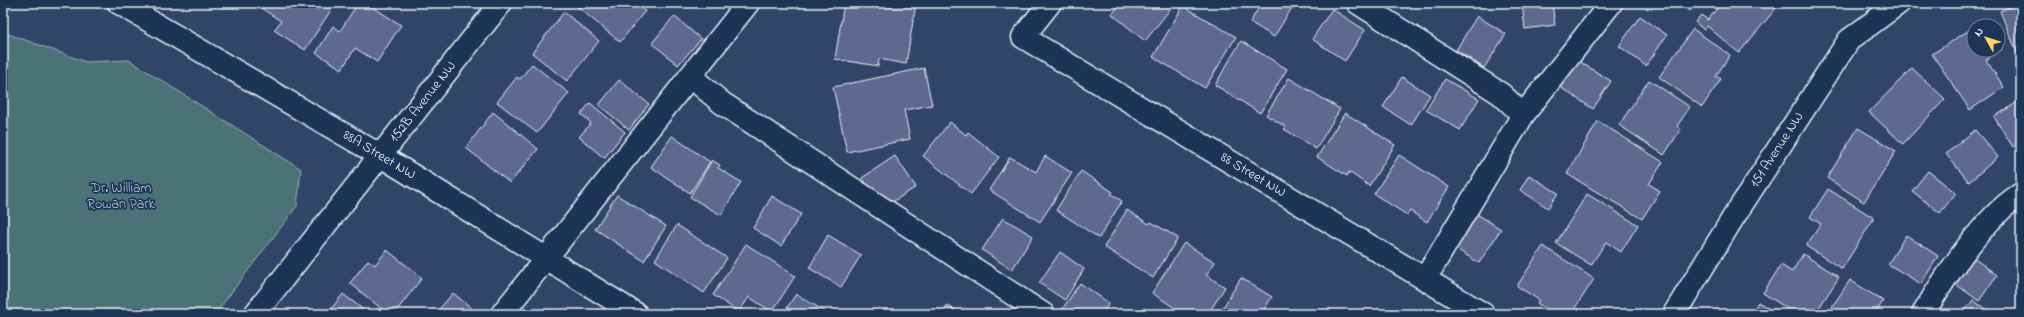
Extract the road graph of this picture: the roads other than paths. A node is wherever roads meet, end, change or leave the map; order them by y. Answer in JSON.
{"nodes":[{"id":1,"x":119,"y":3,"type":"edge"},
{"id":2,"x":501,"y":3,"type":"edge"},
{"id":3,"x":748,"y":3,"type":"edge"},
{"id":4,"x":1050,"y":3,"type":"edge"},
{"id":5,"x":1358,"y":3,"type":"edge"},
{"id":6,"x":1611,"y":3,"type":"edge"},
{"id":7,"x":1900,"y":3,"type":"edge"},
{"id":8,"x":690,"y":76,"type":"junction"},
{"id":9,"x":1523,"y":115,"type":"junction"},
{"id":10,"x":381,"y":156,"type":"junction"},
{"id":11,"x":2021,"y":194,"type":"edge"},
{"id":12,"x":546,"y":257,"type":"junction"},
{"id":13,"x":1425,"y":279,"type":"junction"},
{"id":14,"x":255,"y":314,"type":"edge"},
{"id":15,"x":502,"y":314,"type":"edge"},
{"id":16,"x":636,"y":314,"type":"edge"},
{"id":17,"x":1043,"y":314,"type":"edge"},
{"id":18,"x":1483,"y":314,"type":"edge"},
{"id":19,"x":1674,"y":314,"type":"edge"},
{"id":20,"x":1923,"y":314,"type":"edge"}],
"edges":[{"from":1,"to":10,"type":"street","name":"88A Street NW"},
{"from":2,"to":10,"type":"street","name":"152B Avenue NW"},
{"from":3,"to":8,"type":"street"},
{"from":4,"to":13,"type":"street","name":"88 Street NW"},
{"from":5,"to":9,"type":"street"},
{"from":6,"to":9,"type":"street"},
{"from":7,"to":19,"type":"street","name":"151 Avenue NW"},
{"from":8,"to":12,"type":"street"},
{"from":8,"to":17,"type":"street"},
{"from":9,"to":13,"type":"street"},
{"from":10,"to":12,"type":"street","name":"88A Street NW"},
{"from":10,"to":14,"type":"street","name":"152B Avenue NW"},
{"from":11,"to":20,"type":"street"},
{"from":12,"to":15,"type":"street"},
{"from":12,"to":16,"type":"street","name":"88A Street NW"},
{"from":13,"to":18,"type":"street","name":"88 Street NW"}]}
